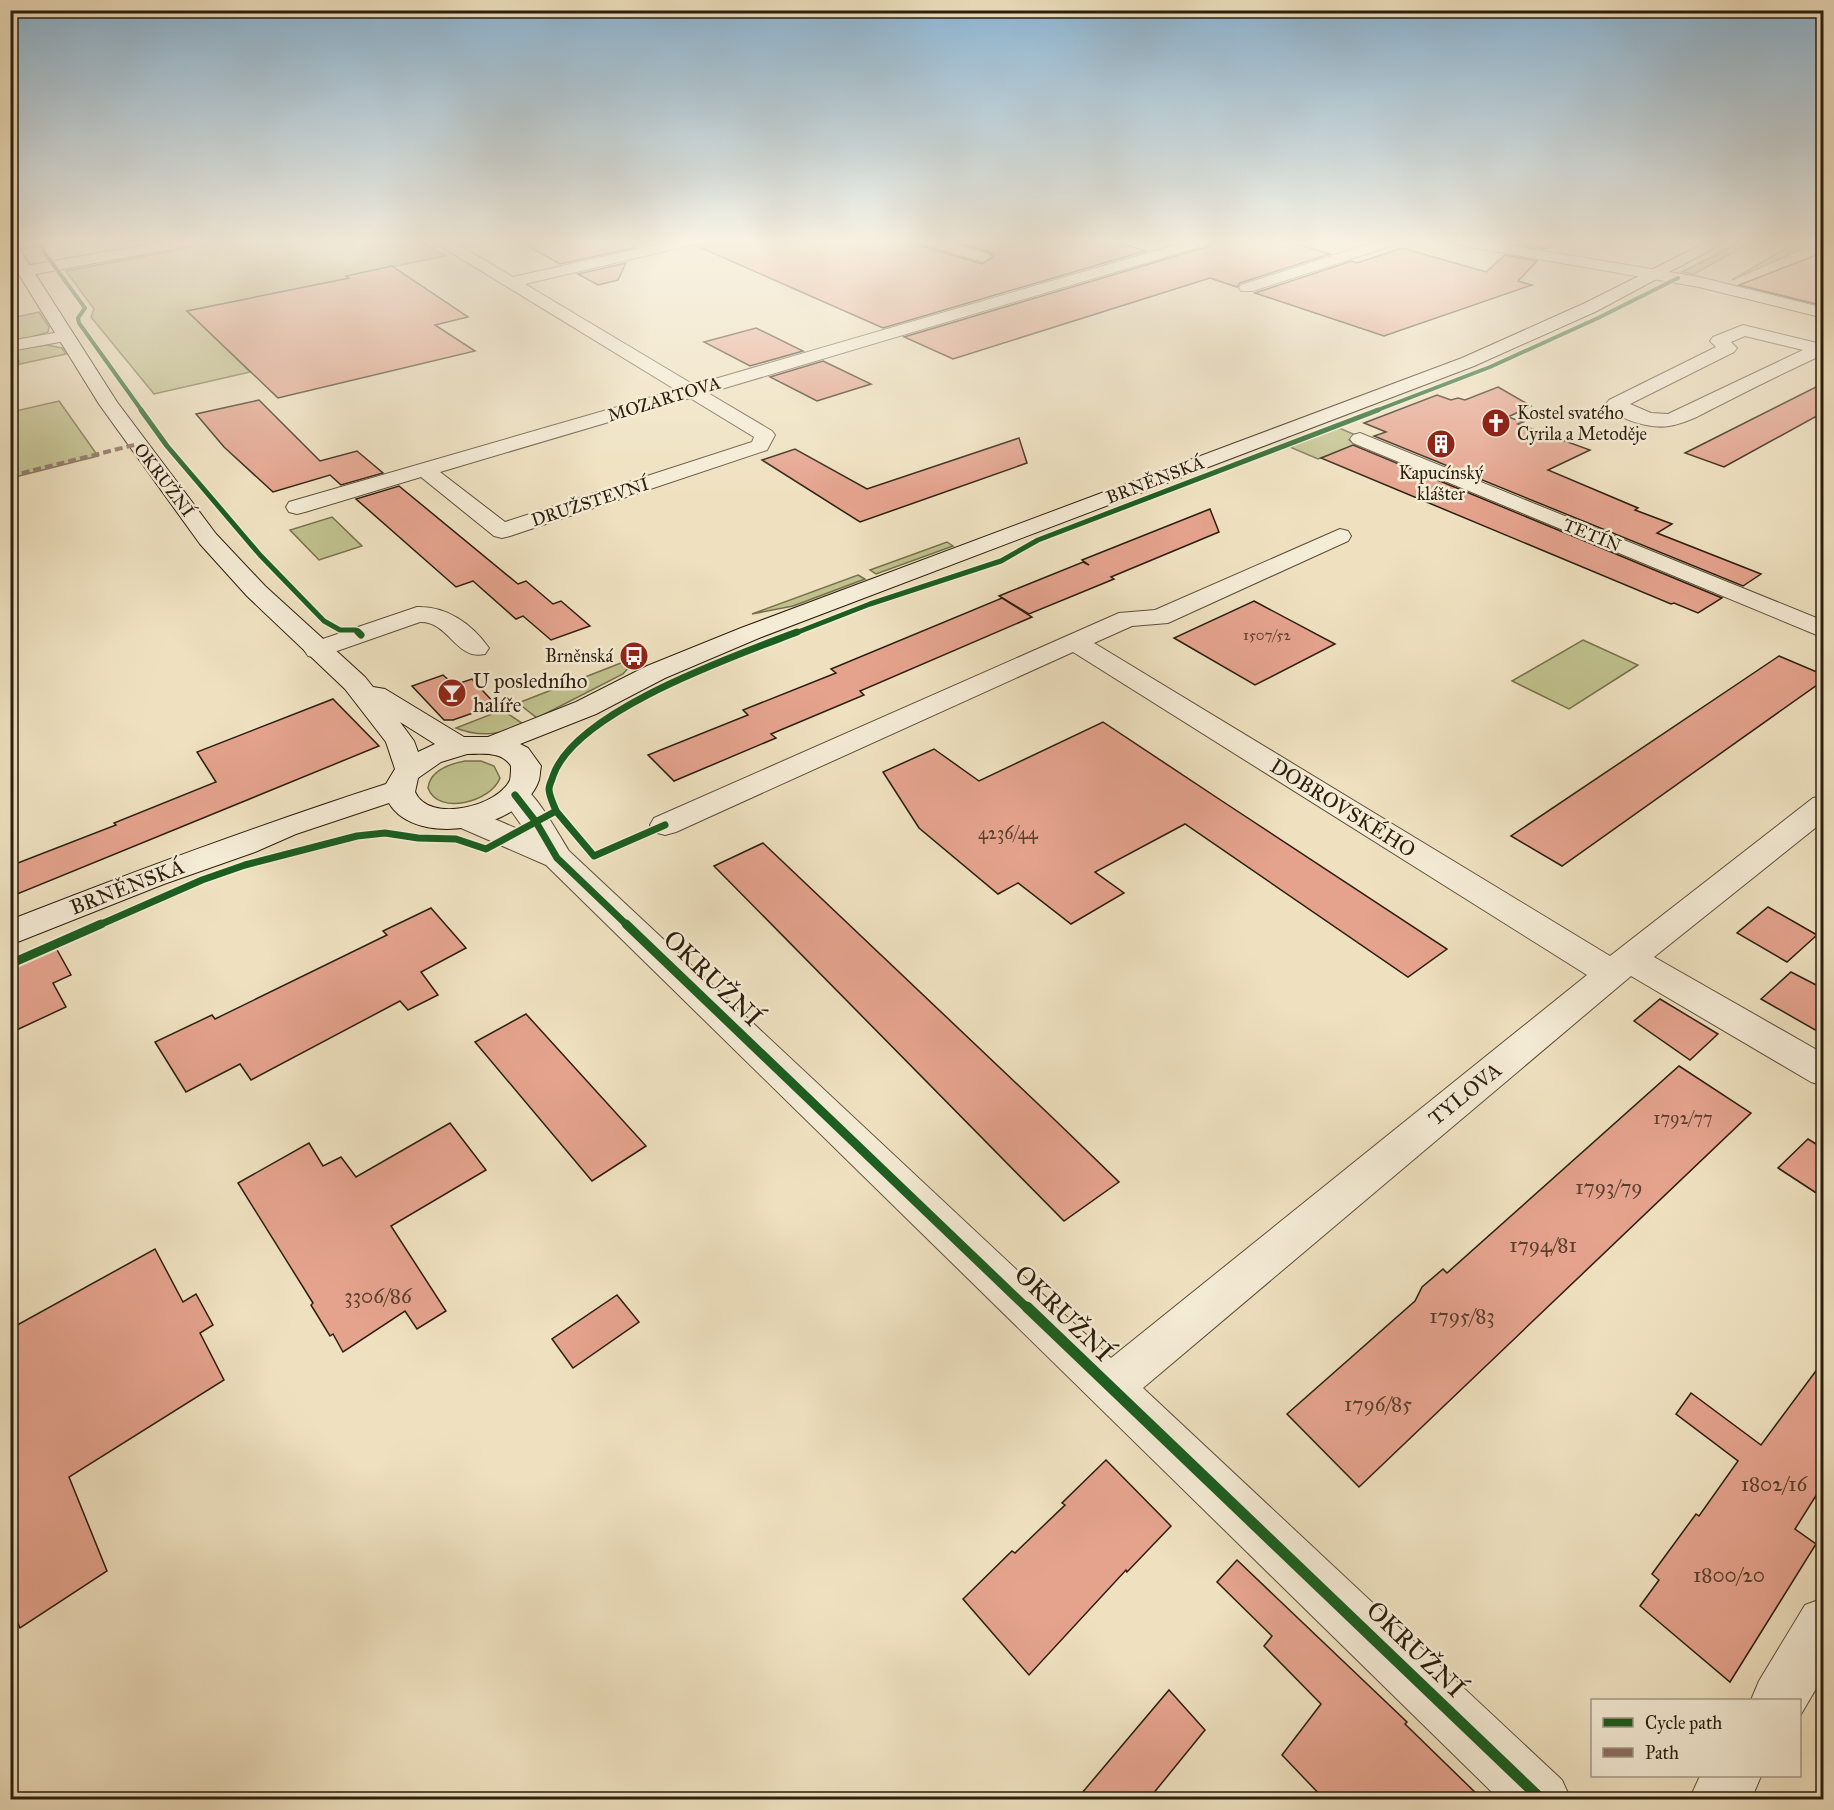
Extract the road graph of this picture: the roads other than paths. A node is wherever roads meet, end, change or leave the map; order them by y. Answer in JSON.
{"nodes":[{"id":1,"x":59,"y":325,"type":"edge"},
{"id":2,"x":583,"y":325,"type":"edge"},
{"id":3,"x":915,"y":325,"type":"edge"},
{"id":4,"x":1551,"y":325,"type":"edge"},
{"id":5,"x":65,"y":336,"type":"junction"},
{"id":6,"x":10,"y":346,"type":"edge"},
{"id":7,"x":1821,"y":348,"type":"edge"},
{"id":8,"x":691,"y":391,"type":"junction"},
{"id":9,"x":1360,"y":440,"type":"dead end"},
{"id":10,"x":424,"y":470,"type":"junction"},
{"id":11,"x":297,"y":507,"type":"dead end"},
{"id":12,"x":1340,"y":536,"type":"dead end"},
{"id":13,"x":1824,"y":630,"type":"edge"},
{"id":14,"x":1075,"y":642,"type":"junction"},
{"id":15,"x":476,"y":648,"type":"dead end"},
{"id":16,"x":317,"y":650,"type":"junction"},
{"id":17,"x":355,"y":683,"type":"junction"},
{"id":18,"x":586,"y":708,"type":"junction"},
{"id":19,"x":493,"y":745,"type":"junction"},
{"id":20,"x":458,"y":746,"type":"junction"},
{"id":21,"x":525,"y":764,"type":"junction"},
{"id":22,"x":406,"y":789,"type":"junction"},
{"id":23,"x":515,"y":795,"type":"junction"},
{"id":24,"x":1824,"y":805,"type":"edge"},
{"id":25,"x":465,"y":818,"type":"junction"},
{"id":26,"x":665,"y":825,"type":"dead end"},
{"id":27,"x":557,"y":858,"type":"junction"},
{"id":28,"x":10,"y":933,"type":"edge"},
{"id":29,"x":1621,"y":966,"type":"junction"},
{"id":30,"x":1824,"y":1072,"type":"edge"},
{"id":31,"x":1110,"y":1386,"type":"junction"},
{"id":32,"x":1824,"y":1624,"type":"edge"},
{"id":33,"x":1779,"y":1699,"type":"edge"},
{"id":34,"x":1732,"y":1777,"type":"edge"},
{"id":35,"x":1542,"y":1800,"type":"edge"},
{"id":36,"x":1718,"y":1800,"type":"edge"}],
"edges":[{"from":1,"to":5,"type":"street","name":"OKRUŽNÍ"},
{"from":2,"to":8,"type":"street"},
{"from":3,"to":8,"type":"street","name":"MOZARTOVA"},
{"from":4,"to":18,"type":"street","name":"BRNĚNSKÁ"},
{"from":5,"to":6,"type":"street"},
{"from":5,"to":16,"type":"street","name":"OKRUŽNÍ"},
{"from":7,"to":7,"type":"street"},
{"from":8,"to":10,"type":"street","name":"MOZARTOVA"},
{"from":8,"to":10,"type":"street","name":"DRUŽSTEVNÍ"},
{"from":9,"to":13,"type":"street","name":"TETÍN"},
{"from":10,"to":11,"type":"street","name":"MOZARTOVA"},
{"from":12,"to":14,"type":"street"},
{"from":14,"to":26,"type":"street"},
{"from":14,"to":29,"type":"street","name":"DOBROVSKÉHO"},
{"from":15,"to":16,"type":"street"},
{"from":16,"to":17,"type":"street","name":"OKRUŽNÍ"},
{"from":17,"to":20,"type":"street","name":"OKRUŽNÍ"},
{"from":17,"to":22,"type":"street","name":"OKRUŽNÍ"},
{"from":18,"to":19,"type":"street","name":"BRNĚNSKÁ"},
{"from":18,"to":21,"type":"street","name":"BRNĚNSKÁ"},
{"from":19,"to":20,"type":"street"},
{"from":19,"to":21,"type":"street"},
{"from":20,"to":22,"type":"street"},
{"from":21,"to":23,"type":"street"},
{"from":22,"to":25,"type":"street"},
{"from":22,"to":28,"type":"street","name":"BRNĚNSKÁ"},
{"from":23,"to":25,"type":"street"},
{"from":23,"to":27,"type":"street","name":"OKRUŽNÍ"},
{"from":24,"to":29,"type":"street","name":"TYLOVA"},
{"from":25,"to":27,"type":"street","name":"OKRUŽNÍ"},
{"from":27,"to":31,"type":"street","name":"OKRUŽNÍ"},
{"from":29,"to":30,"type":"street","name":"DOBROVSKÉHO"},
{"from":29,"to":31,"type":"street","name":"TYLOVA"},
{"from":31,"to":35,"type":"street","name":"OKRUŽNÍ"},
{"from":32,"to":33,"type":"street"},
{"from":34,"to":36,"type":"street"}]}
